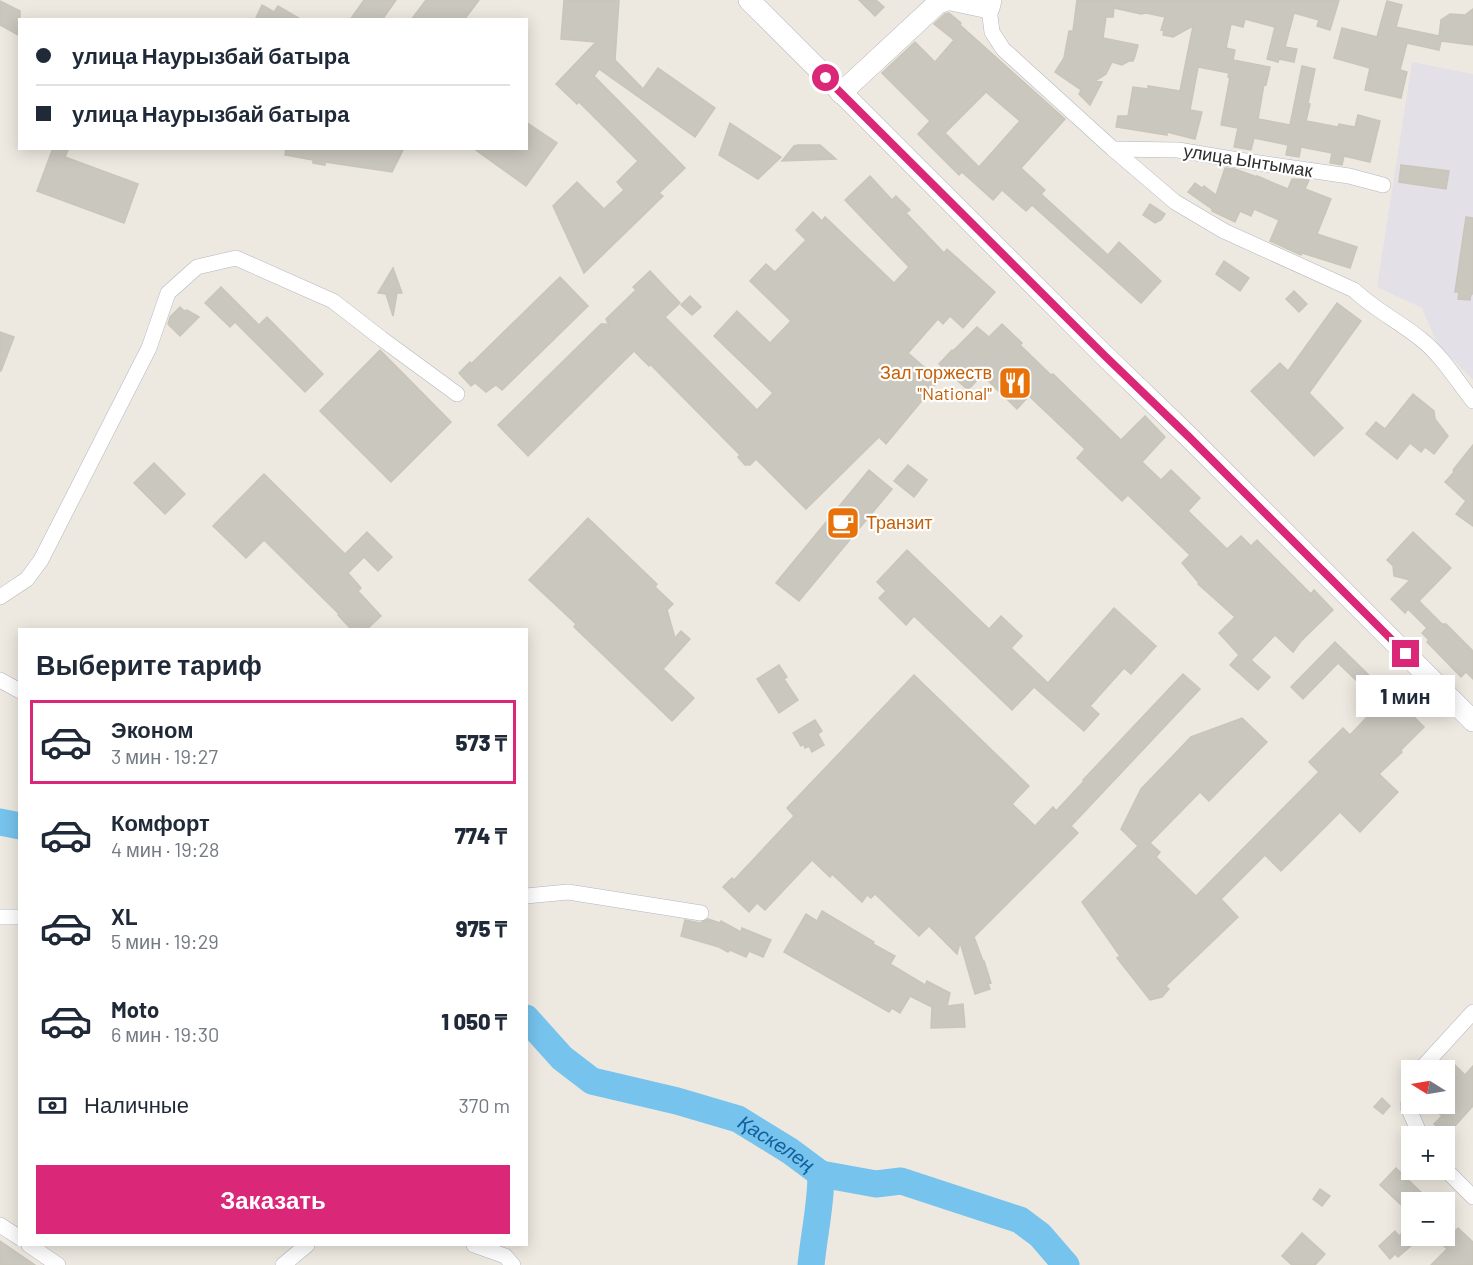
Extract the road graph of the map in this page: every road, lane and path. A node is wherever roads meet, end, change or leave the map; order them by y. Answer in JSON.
{"nodes":[{"id":1,"x":749,"y":0,"type":"edge"},
{"id":2,"x":949,"y":0,"type":"edge"},
{"id":3,"x":990,"y":4,"type":"edge"},
{"id":4,"x":841,"y":93,"type":"junction"},
{"id":5,"x":1113,"y":148,"type":"junction"},
{"id":6,"x":1383,"y":184,"type":"dead end"},
{"id":7,"x":457,"y":394,"type":"dead end"},
{"id":8,"x":1473,"y":401,"type":"edge"},
{"id":9,"x":0,"y":597,"type":"edge"},
{"id":10,"x":0,"y":680,"type":"edge"},
{"id":11,"x":18,"y":690,"type":"edge"},
{"id":12,"x":1473,"y":722,"type":"edge"},
{"id":13,"x":528,"y":896,"type":"edge"},
{"id":14,"x":701,"y":913,"type":"dead end"},
{"id":15,"x":0,"y":917,"type":"edge"},
{"id":16,"x":18,"y":917,"type":"edge"},
{"id":17,"x":1473,"y":1012,"type":"edge"},
{"id":18,"x":1429,"y":1060,"type":"edge"},
{"id":19,"x":1455,"y":1179,"type":"edge"},
{"id":20,"x":1469,"y":1193,"type":"edge"},
{"id":21,"x":0,"y":1225,"type":"edge"},
{"id":22,"x":18,"y":1237,"type":"edge"},
{"id":23,"x":30,"y":1246,"type":"edge"},
{"id":24,"x":306,"y":1246,"type":"edge"},
{"id":25,"x":477,"y":1246,"type":"edge"},
{"id":26,"x":58,"y":1265,"type":"edge"},
{"id":27,"x":283,"y":1265,"type":"edge"},
{"id":28,"x":513,"y":1265,"type":"edge"}],
"edges":[{"from":1,"to":4,"type":"main road"},
{"from":2,"to":3,"type":"main road"},
{"from":2,"to":4,"type":"main road"},
{"from":3,"to":5,"type":"street"},
{"from":4,"to":12,"type":"main road"},
{"from":5,"to":6,"type":"street","name":"улица Ынтымак"},
{"from":5,"to":8,"type":"street"},
{"from":7,"to":9,"type":"street"},
{"from":10,"to":11,"type":"street"},
{"from":13,"to":14,"type":"street"},
{"from":15,"to":16,"type":"street"},
{"from":17,"to":18,"type":"street"},
{"from":19,"to":20,"type":"street"},
{"from":21,"to":22,"type":"street"},
{"from":23,"to":26,"type":"street"},
{"from":24,"to":27,"type":"street"},
{"from":25,"to":28,"type":"street"}]}
